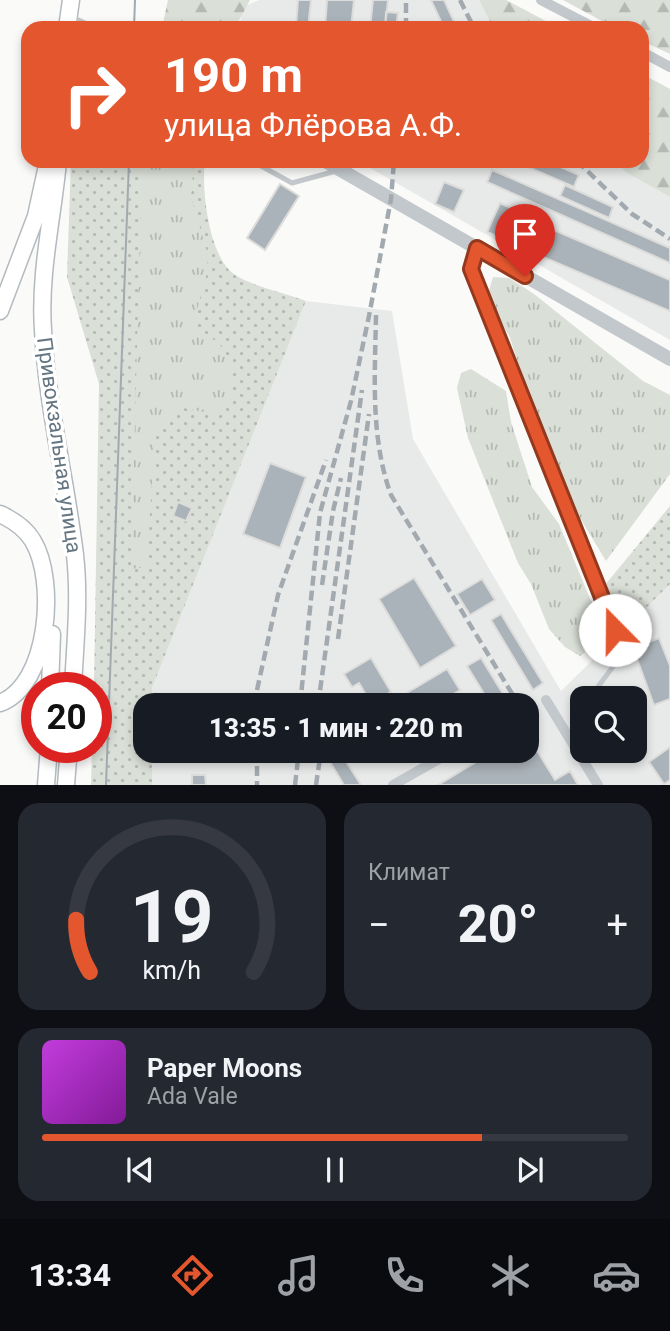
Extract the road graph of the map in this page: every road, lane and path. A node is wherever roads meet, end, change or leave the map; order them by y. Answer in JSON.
{"nodes":[{"id":1,"x":71,"y":0,"type":"edge"},
{"id":2,"x":541,"y":0,"type":"edge"},
{"id":3,"x":68,"y":21,"type":"edge"},
{"id":4,"x":582,"y":21,"type":"edge"},
{"id":5,"x":649,"y":56,"type":"edge"},
{"id":6,"x":670,"y":67,"type":"edge"},
{"id":7,"x":46,"y":168,"type":"edge"},
{"id":8,"x":57,"y":168,"type":"edge"},
{"id":9,"x":265,"y":168,"type":"edge"},
{"id":10,"x":337,"y":168,"type":"edge"},
{"id":11,"x":340,"y":170,"type":"junction"},
{"id":12,"x":477,"y":248,"type":"junction"},
{"id":13,"x":0,"y":311,"type":"edge"},
{"id":14,"x":670,"y":359,"type":"edge"},
{"id":15,"x":0,"y":505,"type":"edge"},
{"id":16,"x":0,"y":514,"type":"edge"},
{"id":17,"x":51,"y":672,"type":"edge"},
{"id":18,"x":73,"y":672,"type":"edge"},
{"id":19,"x":598,"y":686,"type":"edge"},
{"id":20,"x":546,"y":700,"type":"dead end"},
{"id":21,"x":0,"y":703,"type":"edge"},
{"id":22,"x":48,"y":763,"type":"edge"},
{"id":23,"x":68,"y":763,"type":"edge"},
{"id":24,"x":432,"y":763,"type":"edge"},
{"id":25,"x":46,"y":785,"type":"edge"},
{"id":26,"x":66,"y":785,"type":"edge"},
{"id":27,"x":393,"y":785,"type":"edge"},
{"id":28,"x":598,"y":785,"type":"edge"}],
"edges":[{"from":1,"to":3,"type":"main road"},
{"from":2,"to":4,"type":"street"},
{"from":5,"to":6,"type":"street"},
{"from":7,"to":13,"type":"main road"},
{"from":8,"to":18,"type":"main road","name":"Привокзальная улица"},
{"from":9,"to":11,"type":"lane"},
{"from":10,"to":11,"type":"street"},
{"from":11,"to":12,"type":"street"},
{"from":12,"to":14,"type":"street"},
{"from":12,"to":19,"type":"lane"},
{"from":15,"to":17,"type":"main road"},
{"from":16,"to":21,"type":"main road"},
{"from":20,"to":28,"type":"street"},
{"from":22,"to":25,"type":"main road"},
{"from":23,"to":26,"type":"main road"},
{"from":24,"to":27,"type":"street"}]}
